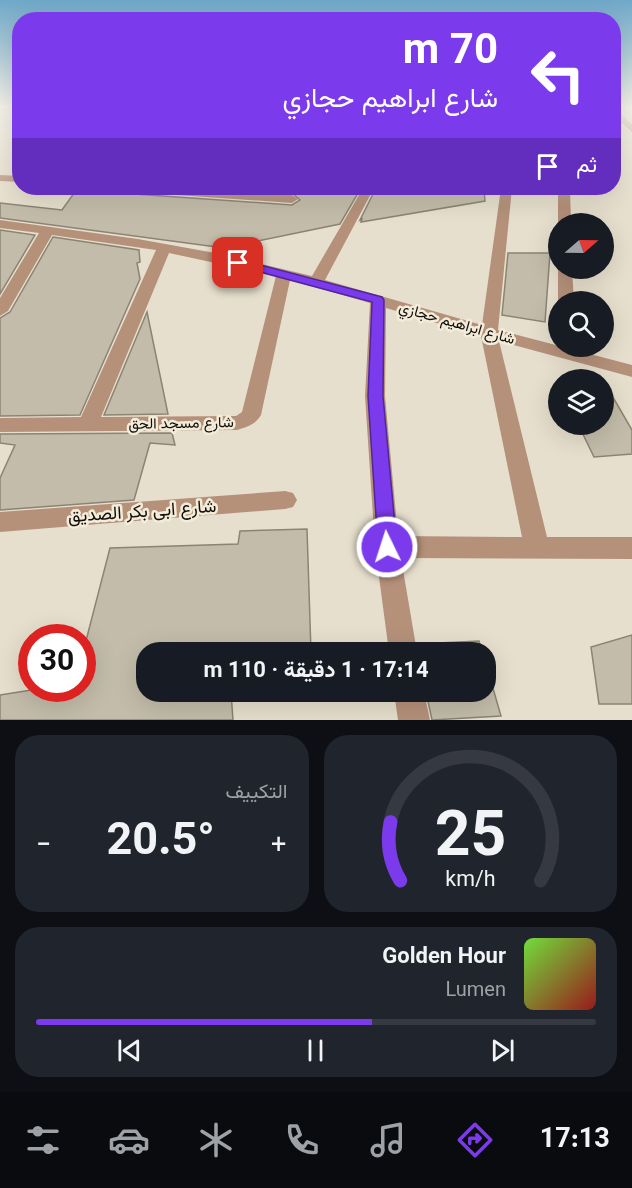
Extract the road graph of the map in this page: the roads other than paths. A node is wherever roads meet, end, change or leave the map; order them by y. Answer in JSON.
{"nodes":[{"id":1,"x":235,"y":195,"type":"edge"},
{"id":2,"x":364,"y":195,"type":"edge"},
{"id":3,"x":506,"y":195,"type":"edge"},
{"id":4,"x":564,"y":195,"type":"edge"},
{"id":5,"x":292,"y":199,"type":"dead end"},
{"id":6,"x":565,"y":213,"type":"edge"},
{"id":7,"x":0,"y":224,"type":"edge"},
{"id":8,"x":48,"y":230,"type":"junction"},
{"id":9,"x":164,"y":248,"type":"junction"},
{"id":10,"x":284,"y":273,"type":"junction"},
{"id":11,"x":316,"y":282,"type":"junction"},
{"id":12,"x":378,"y":300,"type":"junction"},
{"id":13,"x":0,"y":311,"type":"edge"},
{"id":14,"x":489,"y":333,"type":"junction"},
{"id":15,"x":548,"y":346,"type":"edge"},
{"id":16,"x":588,"y":357,"type":"edge"},
{"id":17,"x":632,"y":371,"type":"edge"},
{"id":18,"x":88,"y":424,"type":"junction"},
{"id":19,"x":0,"y":425,"type":"edge"},
{"id":20,"x":285,"y":500,"type":"dead end"},
{"id":21,"x":0,"y":522,"type":"edge"},
{"id":22,"x":387,"y":547,"type":"junction"},
{"id":23,"x":537,"y":548,"type":"junction"},
{"id":24,"x":632,"y":548,"type":"edge"},
{"id":25,"x":402,"y":642,"type":"edge"},
{"id":26,"x":411,"y":702,"type":"edge"},
{"id":27,"x":414,"y":720,"type":"edge"}],
"edges":[{"from":1,"to":5,"type":"street"},
{"from":2,"to":11,"type":"street"},
{"from":3,"to":14,"type":"street"},
{"from":4,"to":6,"type":"street"},
{"from":7,"to":8,"type":"street","name":"شارع ابراهيم حجازي"},
{"from":8,"to":9,"type":"street","name":"شارع ابراهيم حجازي"},
{"from":8,"to":13,"type":"street"},
{"from":9,"to":10,"type":"street","name":"شارع ابراهيم حجازي"},
{"from":9,"to":18,"type":"street"},
{"from":10,"to":11,"type":"street","name":"شارع ابراهيم حجازي"},
{"from":10,"to":18,"type":"street","name":"شارع مسجد الحق"},
{"from":11,"to":12,"type":"street","name":"شارع ابراهيم حجازي"},
{"from":12,"to":14,"type":"street","name":"شارع ابراهيم حجازي"},
{"from":12,"to":22,"type":"street"},
{"from":14,"to":15,"type":"street","name":"شارع ابراهيم حجازي"},
{"from":14,"to":23,"type":"street"},
{"from":16,"to":17,"type":"street","name":"شارع ابراهيم حجازي"},
{"from":18,"to":19,"type":"street","name":"شارع مسجد الحق"},
{"from":20,"to":21,"type":"street","name":"شارع ابى بكر الصديق"},
{"from":22,"to":23,"type":"street"},
{"from":22,"to":25,"type":"street"},
{"from":23,"to":24,"type":"street"},
{"from":26,"to":27,"type":"street"}]}
